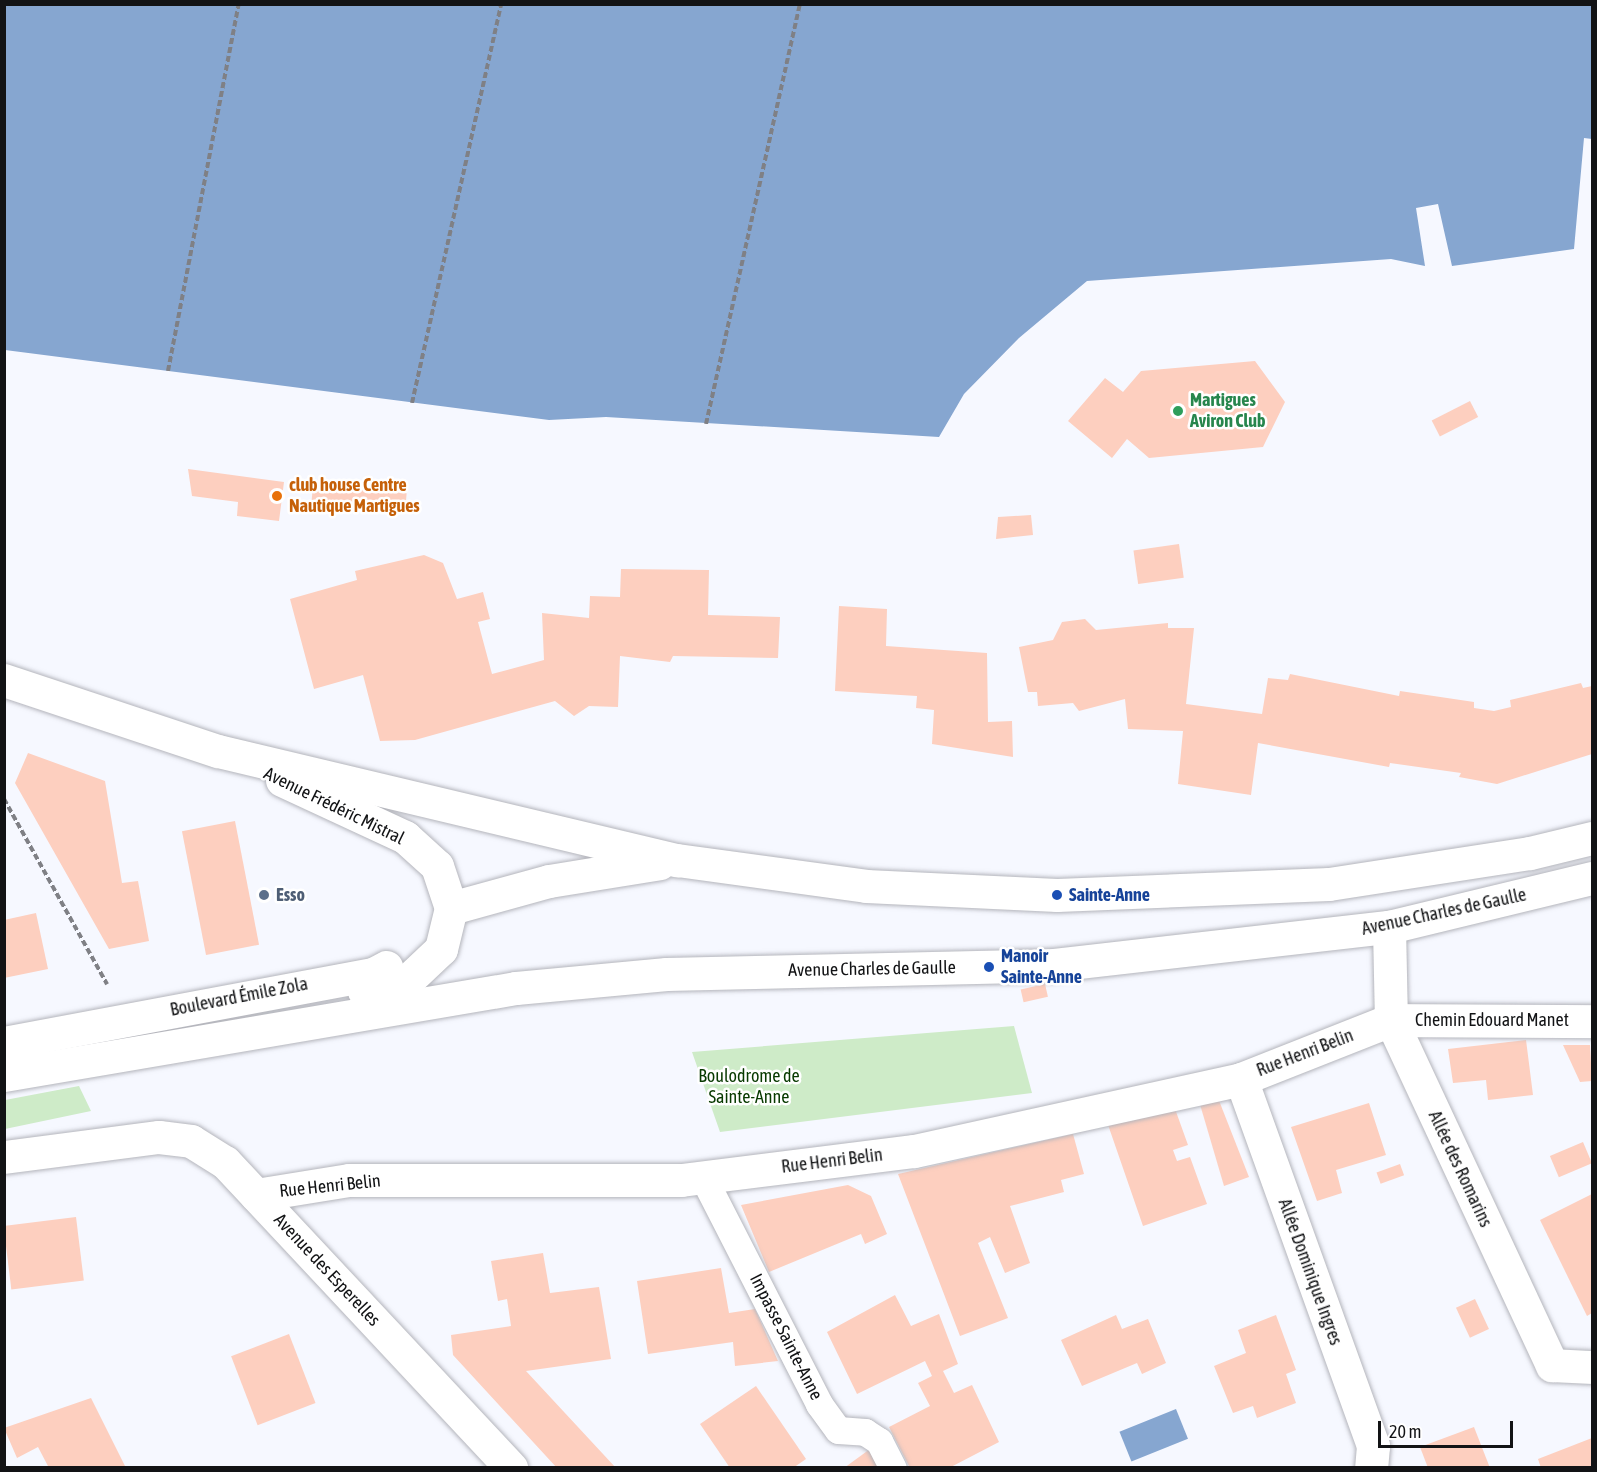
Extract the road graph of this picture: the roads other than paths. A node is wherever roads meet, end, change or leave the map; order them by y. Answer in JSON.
{"nodes":[{"id":1,"x":4,"y":680,"type":"edge"},
{"id":2,"x":218,"y":751,"type":"junction"},
{"id":3,"x":1593,"y":838,"type":"edge"},
{"id":4,"x":677,"y":860,"type":"junction"},
{"id":5,"x":1593,"y":878,"type":"edge"},
{"id":6,"x":451,"y":908,"type":"junction"},
{"id":7,"x":1389,"y":927,"type":"junction"},
{"id":8,"x":362,"y":1013,"type":"joint"},
{"id":9,"x":1391,"y":1020,"type":"junction"},
{"id":10,"x":1593,"y":1021,"type":"edge"},
{"id":11,"x":4,"y":1043,"type":"edge"},
{"id":12,"x":4,"y":1073,"type":"edge"},
{"id":13,"x":1241,"y":1078,"type":"junction"},
{"id":14,"x":4,"y":1157,"type":"edge"},
{"id":15,"x":704,"y":1177,"type":"junction"},
{"id":16,"x":256,"y":1195,"type":"junction"},
{"id":17,"x":1593,"y":1367,"type":"edge"},
{"id":18,"x":511,"y":1467,"type":"edge"},
{"id":19,"x":893,"y":1467,"type":"edge"},
{"id":20,"x":1371,"y":1467,"type":"edge"}],
"edges":[{"from":1,"to":2,"type":"main road","name":"Avenue Frédéric Mistral"},
{"from":2,"to":4,"type":"main road","name":"Avenue Frédéric Mistral"},
{"from":2,"to":6,"type":"main road","name":"Avenue Frédéric Mistral"},
{"from":3,"to":4,"type":"main road"},
{"from":4,"to":6,"type":"main road"},
{"from":5,"to":7,"type":"main road","name":"Avenue Charles de Gaulle"},
{"from":6,"to":11,"type":"main road","name":"Boulevard Émile Zola"},
{"from":6,"to":12,"type":"main road"},
{"from":7,"to":8,"type":"main road","name":"Avenue Charles de Gaulle"},
{"from":7,"to":9,"type":"main road","name":"Allée des Romarins"},
{"from":8,"to":12,"type":"main road","name":"Boulevard Émile Zola"},
{"from":9,"to":10,"type":"main road","name":"Chemin Edouard Manet"},
{"from":9,"to":13,"type":"main road","name":"Rue Henri Belin"},
{"from":9,"to":17,"type":"main road","name":"Allée des Romarins"},
{"from":13,"to":15,"type":"main road","name":"Rue Henri Belin"},
{"from":13,"to":20,"type":"main road","name":"Allée Dominique Ingres"},
{"from":14,"to":16,"type":"main road","name":"Avenue des Esperelles"},
{"from":15,"to":16,"type":"main road","name":"Rue Henri Belin"},
{"from":15,"to":19,"type":"lane","name":"Impasse Sainte-Anne"},
{"from":16,"to":18,"type":"main road","name":"Avenue des Esperelles"}]}
